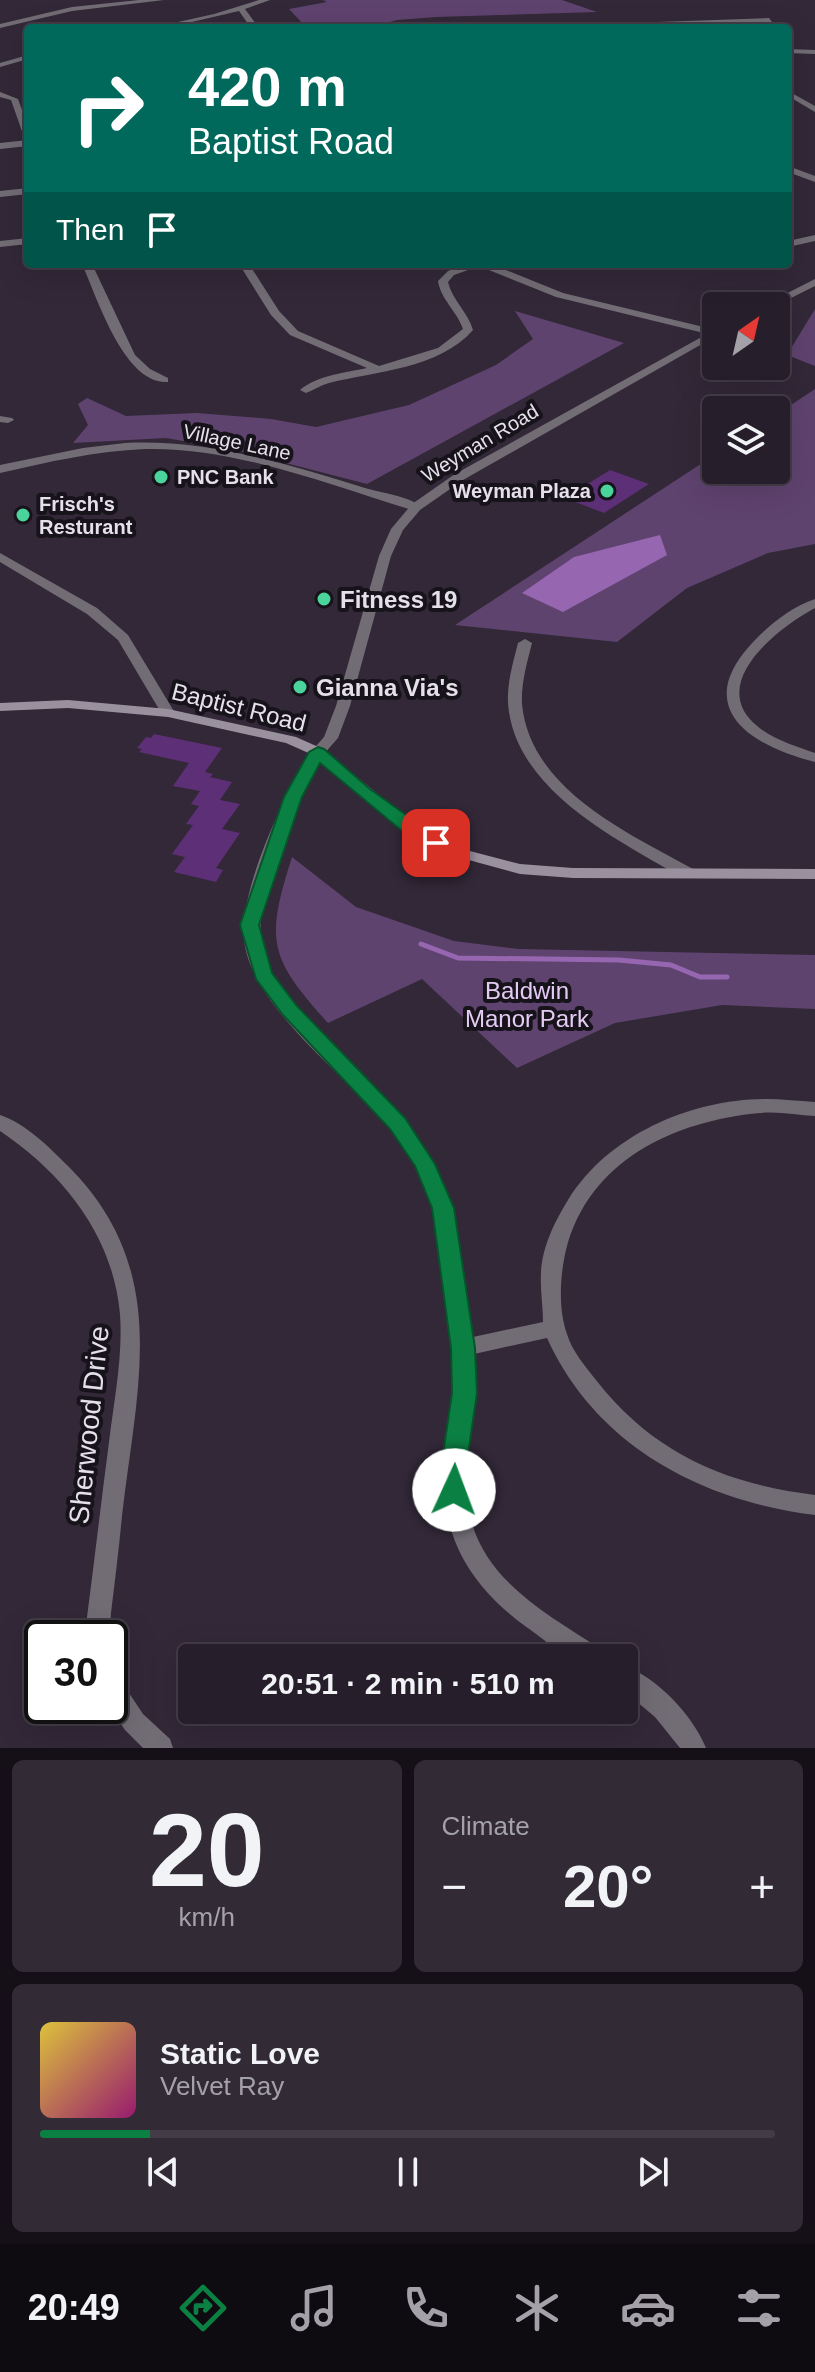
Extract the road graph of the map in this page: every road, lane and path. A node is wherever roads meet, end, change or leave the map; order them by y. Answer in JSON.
{"nodes":[{"id":1,"x":160,"y":0,"type":"edge"},
{"id":2,"x":266,"y":0,"type":"edge"},
{"id":3,"x":91,"y":3,"type":"edge"},
{"id":4,"x":241,"y":9,"type":"junction"},
{"id":5,"x":769,"y":20,"type":"dead end"},
{"id":6,"x":173,"y":24,"type":"edge"},
{"id":7,"x":252,"y":24,"type":"edge"},
{"id":8,"x":658,"y":24,"type":"edge"},
{"id":9,"x":0,"y":26,"type":"edge"},
{"id":10,"x":792,"y":51,"type":"edge"},
{"id":11,"x":815,"y":52,"type":"edge"},
{"id":12,"x":24,"y":58,"type":"edge"},
{"id":13,"x":0,"y":65,"type":"edge"},
{"id":14,"x":0,"y":94,"type":"edge"},
{"id":15,"x":792,"y":95,"type":"edge"},
{"id":16,"x":813,"y":108,"type":"edge"},
{"id":17,"x":24,"y":128,"type":"edge"},
{"id":18,"x":24,"y":141,"type":"edge"},
{"id":19,"x":0,"y":146,"type":"edge"},
{"id":20,"x":792,"y":170,"type":"edge"},
{"id":21,"x":815,"y":179,"type":"edge"},
{"id":22,"x":24,"y":191,"type":"edge"},
{"id":23,"x":0,"y":194,"type":"edge"},
{"id":24,"x":815,"y":238,"type":"edge"},
{"id":25,"x":24,"y":241,"type":"edge"},
{"id":26,"x":792,"y":242,"type":"edge"},
{"id":27,"x":0,"y":244,"type":"edge"},
{"id":28,"x":89,"y":268,"type":"edge"},
{"id":29,"x":247,"y":268,"type":"edge"},
{"id":30,"x":467,"y":268,"type":"edge"},
{"id":31,"x":489,"y":268,"type":"edge"},
{"id":32,"x":815,"y":282,"type":"edge"},
{"id":33,"x":790,"y":294,"type":"edge"},
{"id":34,"x":702,"y":330,"type":"edge"},
{"id":35,"x":702,"y":340,"type":"edge"},
{"id":36,"x":375,"y":368,"type":"junction"},
{"id":37,"x":164,"y":380,"type":"dead end"},
{"id":38,"x":306,"y":390,"type":"dead end"},
{"id":39,"x":0,"y":469,"type":"edge"},
{"id":40,"x":416,"y":507,"type":"junction"},
{"id":41,"x":0,"y":557,"type":"edge"},
{"id":42,"x":815,"y":603,"type":"edge"},
{"id":43,"x":525,"y":643,"type":"dead end"},
{"id":44,"x":0,"y":707,"type":"edge"},
{"id":45,"x":168,"y":713,"type":"junction"},
{"id":46,"x":318,"y":752,"type":"junction"},
{"id":47,"x":815,"y":758,"type":"edge"},
{"id":48,"x":689,"y":874,"type":"junction"},
{"id":49,"x":815,"y":874,"type":"edge"},
{"id":50,"x":815,"y":1109,"type":"edge"},
{"id":51,"x":0,"y":1122,"type":"edge"},
{"id":52,"x":554,"y":1328,"type":"junction"},
{"id":53,"x":463,"y":1348,"type":"junction"},
{"id":54,"x":815,"y":1505,"type":"edge"},
{"id":55,"x":99,"y":1620,"type":"edge"},
{"id":56,"x":573,"y":1644,"type":"edge"},
{"id":57,"x":638,"y":1687,"type":"edge"},
{"id":58,"x":128,"y":1713,"type":"edge"},
{"id":59,"x":161,"y":1748,"type":"edge"},
{"id":60,"x":694,"y":1748,"type":"edge"}],
"edges":[{"from":1,"to":3,"type":"street"},
{"from":2,"to":4,"type":"street"},
{"from":3,"to":9,"type":"street"},
{"from":4,"to":6,"type":"street"},
{"from":4,"to":7,"type":"street"},
{"from":5,"to":8,"type":"street"},
{"from":10,"to":11,"type":"street"},
{"from":12,"to":13,"type":"street"},
{"from":14,"to":17,"type":"street"},
{"from":15,"to":16,"type":"street"},
{"from":18,"to":19,"type":"street"},
{"from":20,"to":21,"type":"street"},
{"from":22,"to":23,"type":"street"},
{"from":24,"to":26,"type":"street"},
{"from":25,"to":27,"type":"street"},
{"from":28,"to":37,"type":"street"},
{"from":29,"to":36,"type":"street"},
{"from":30,"to":36,"type":"street"},
{"from":31,"to":34,"type":"street"},
{"from":32,"to":33,"type":"street"},
{"from":35,"to":40,"type":"street","name":"Weyman Road"},
{"from":36,"to":38,"type":"street"},
{"from":39,"to":40,"type":"street","name":"Village Lane"},
{"from":40,"to":46,"type":"street","name":"Weyman Road"},
{"from":41,"to":45,"type":"street"},
{"from":42,"to":47,"type":"street"},
{"from":43,"to":48,"type":"street"},
{"from":44,"to":45,"type":"main road","name":"Baptist Road"},
{"from":45,"to":46,"type":"main road","name":"Baptist Road"},
{"from":46,"to":48,"type":"main road","name":"Baptist Road"},
{"from":46,"to":53,"type":"street","name":"Weyman Road"},
{"from":48,"to":49,"type":"main road","name":"Baptist Road"},
{"from":50,"to":52,"type":"street"},
{"from":51,"to":55,"type":"street","name":"Sherwood Drive"},
{"from":52,"to":53,"type":"street"},
{"from":52,"to":54,"type":"street"},
{"from":53,"to":56,"type":"street","name":"Weyman Road"},
{"from":57,"to":60,"type":"street"},
{"from":58,"to":59,"type":"street"}]}
